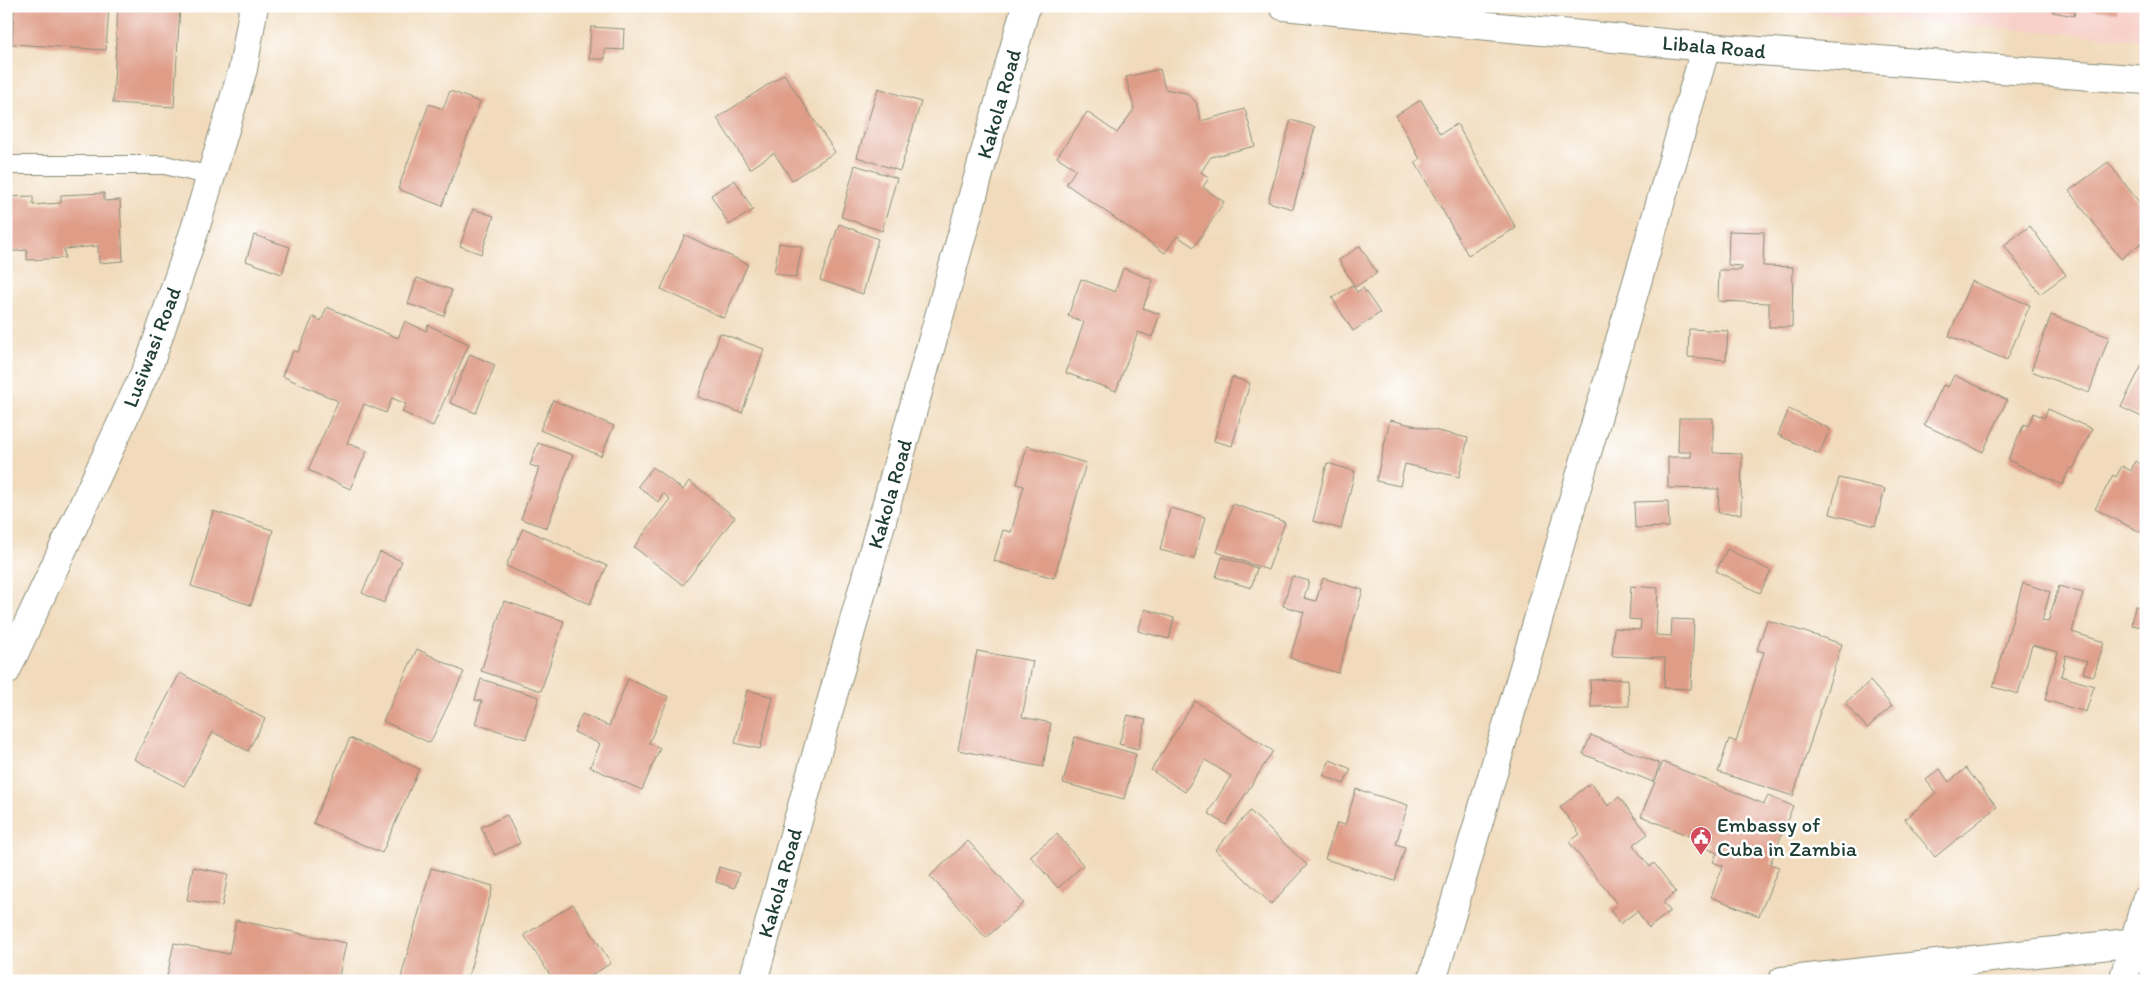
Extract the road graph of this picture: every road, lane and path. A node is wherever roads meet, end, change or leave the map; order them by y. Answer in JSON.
{"nodes":[{"id":1,"x":254,"y":6,"type":"edge"},
{"id":2,"x":1026,"y":6,"type":"edge"},
{"id":3,"x":1283,"y":6,"type":"edge"},
{"id":4,"x":1706,"y":47,"type":"junction"},
{"id":5,"x":2146,"y":80,"type":"edge"},
{"id":6,"x":6,"y":164,"type":"edge"},
{"id":7,"x":211,"y":176,"type":"junction"},
{"id":8,"x":6,"y":672,"type":"edge"},
{"id":9,"x":2146,"y":900,"type":"edge"},
{"id":10,"x":2140,"y":942,"type":"edge"},
{"id":11,"x":753,"y":981,"type":"edge"},
{"id":12,"x":1432,"y":981,"type":"edge"},
{"id":13,"x":1782,"y":981,"type":"edge"},
{"id":14,"x":2123,"y":981,"type":"edge"}],
"edges":[{"from":1,"to":7,"type":"street","name":"Lusiwasi Road"},
{"from":2,"to":11,"type":"street","name":"Kakola Road"},
{"from":3,"to":4,"type":"street","name":"Libala Road"},
{"from":4,"to":5,"type":"street","name":"Libala Road"},
{"from":4,"to":12,"type":"street"},
{"from":6,"to":7,"type":"lane"},
{"from":7,"to":8,"type":"street","name":"Lusiwasi Road"},
{"from":9,"to":10,"type":"street"},
{"from":10,"to":13,"type":"street"},
{"from":10,"to":14,"type":"street"}]}
